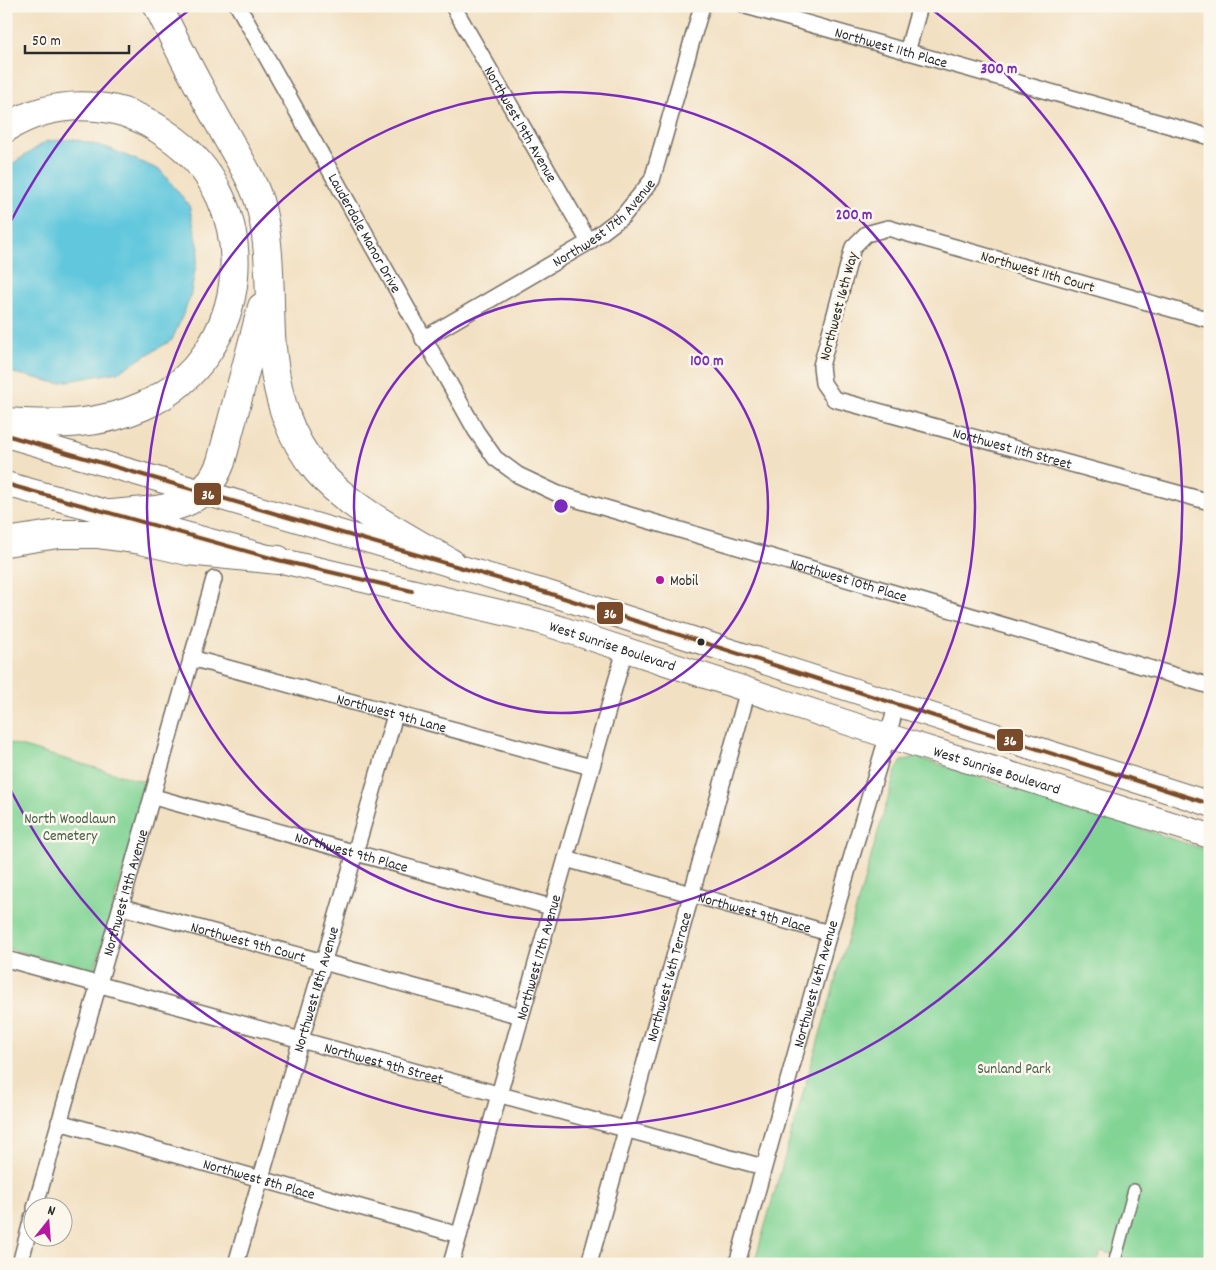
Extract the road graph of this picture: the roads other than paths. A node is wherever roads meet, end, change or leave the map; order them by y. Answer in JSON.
{"nodes":[{"id":1,"x":158,"y":6,"type":"edge"},
{"id":2,"x":238,"y":6,"type":"edge"},
{"id":3,"x":453,"y":6,"type":"edge"},
{"id":4,"x":702,"y":6,"type":"edge"},
{"id":5,"x":746,"y":6,"type":"edge"},
{"id":6,"x":920,"y":6,"type":"edge"},
{"id":7,"x":907,"y":52,"type":"junction"},
{"id":8,"x":6,"y":128,"type":"edge"},
{"id":9,"x":1210,"y":137,"type":"edge"},
{"id":10,"x":866,"y":234,"type":"joint"},
{"id":11,"x":589,"y":242,"type":"junction"},
{"id":12,"x":268,"y":276,"type":"junction"},
{"id":13,"x":1210,"y":320,"type":"edge"},
{"id":14,"x":423,"y":339,"type":"junction"},
{"id":15,"x":823,"y":383,"type":"joint"},
{"id":16,"x":6,"y":422,"type":"edge"},
{"id":17,"x":6,"y":434,"type":"edge"},
{"id":18,"x":495,"y":458,"type":"joint"},
{"id":19,"x":6,"y":484,"type":"edge"},
{"id":20,"x":204,"y":493,"type":"junction"},
{"id":21,"x":1210,"y":502,"type":"edge"},
{"id":22,"x":112,"y":514,"type":"junction"},
{"id":23,"x":6,"y":542,"type":"edge"},
{"id":24,"x":278,"y":560,"type":"junction"},
{"id":25,"x":450,"y":564,"type":"junction"},
{"id":26,"x":214,"y":580,"type":"dead end"},
{"id":27,"x":625,"y":650,"type":"junction"},
{"id":28,"x":191,"y":658,"type":"junction"},
{"id":29,"x":1210,"y":686,"type":"edge"},
{"id":30,"x":748,"y":690,"type":"junction"},
{"id":31,"x":898,"y":704,"type":"junction"},
{"id":32,"x":395,"y":715,"type":"junction"},
{"id":33,"x":888,"y":736,"type":"junction"},
{"id":34,"x":591,"y":767,"type":"junction"},
{"id":35,"x":154,"y":797,"type":"junction"},
{"id":36,"x":1210,"y":804,"type":"edge"},
{"id":37,"x":1210,"y":836,"type":"edge"},
{"id":38,"x":356,"y":852,"type":"junction"},
{"id":39,"x":566,"y":859,"type":"junction"},
{"id":40,"x":691,"y":894,"type":"junction"},
{"id":41,"x":122,"y":907,"type":"junction"},
{"id":42,"x":551,"y":907,"type":"junction"},
{"id":43,"x":829,"y":933,"type":"junction"},
{"id":44,"x":6,"y":959,"type":"edge"},
{"id":45,"x":323,"y":962,"type":"junction"},
{"id":46,"x":100,"y":984,"type":"junction"},
{"id":47,"x":521,"y":1016,"type":"junction"},
{"id":48,"x":300,"y":1040,"type":"junction"},
{"id":49,"x":498,"y":1095,"type":"junction"},
{"id":50,"x":59,"y":1122,"type":"junction"},
{"id":51,"x":627,"y":1128,"type":"junction"},
{"id":52,"x":763,"y":1168,"type":"junction"},
{"id":53,"x":260,"y":1178,"type":"junction"},
{"id":54,"x":1134,"y":1190,"type":"dead end"},
{"id":55,"x":38,"y":1198,"type":"edge"},
{"id":56,"x":459,"y":1234,"type":"junction"},
{"id":57,"x":27,"y":1248,"type":"edge"},
{"id":58,"x":24,"y":1263,"type":"edge"},
{"id":59,"x":236,"y":1264,"type":"edge"},
{"id":60,"x":451,"y":1264,"type":"edge"},
{"id":61,"x":589,"y":1264,"type":"edge"},
{"id":62,"x":737,"y":1264,"type":"edge"},
{"id":63,"x":1114,"y":1264,"type":"edge"}],
"edges":[{"from":1,"to":12,"type":"highway"},
{"from":2,"to":14,"type":"street","name":"Lauderdale Manor Drive"},
{"from":3,"to":11,"type":"street","name":"Northwest 19th Avenue"},
{"from":4,"to":11,"type":"street","name":"Northwest 17th Avenue"},
{"from":5,"to":7,"type":"street","name":"Northwest 11th Place"},
{"from":6,"to":7,"type":"street"},
{"from":7,"to":9,"type":"street","name":"Northwest 11th Place"},
{"from":8,"to":16,"type":"highway"},
{"from":10,"to":13,"type":"street","name":"Northwest 11th Court"},
{"from":10,"to":15,"type":"street","name":"Northwest 16th Way"},
{"from":11,"to":14,"type":"street","name":"Northwest 17th Avenue"},
{"from":12,"to":20,"type":"highway"},
{"from":12,"to":25,"type":"highway"},
{"from":14,"to":18,"type":"street","name":"Lauderdale Manor Drive"},
{"from":15,"to":21,"type":"street","name":"Northwest 11th Street"},
{"from":17,"to":20,"type":"main road","name":"West Sunrise Boulevard"},
{"from":18,"to":29,"type":"street","name":"Northwest 10th Place"},
{"from":19,"to":22,"type":"main road","name":"West Sunrise Boulevard"},
{"from":20,"to":22,"type":"highway"},
{"from":20,"to":25,"type":"main road","name":"West Sunrise Boulevard"},
{"from":22,"to":24,"type":"main road","name":"West Sunrise Boulevard"},
{"from":23,"to":24,"type":"highway"},
{"from":24,"to":27,"type":"main road","name":"West Sunrise Boulevard"},
{"from":25,"to":31,"type":"main road","name":"West Sunrise Boulevard"},
{"from":26,"to":28,"type":"street","name":"Northwest 19th Avenue"},
{"from":27,"to":30,"type":"main road","name":"West Sunrise Boulevard"},
{"from":27,"to":34,"type":"street","name":"Northwest 17th Avenue"},
{"from":28,"to":32,"type":"street","name":"Northwest 9th Lane"},
{"from":28,"to":35,"type":"street","name":"Northwest 19th Avenue"},
{"from":30,"to":33,"type":"main road","name":"West Sunrise Boulevard"},
{"from":30,"to":40,"type":"street","name":"Northwest 16th Terrace"},
{"from":31,"to":33,"type":"street","name":"Northwest 16th Avenue"},
{"from":31,"to":36,"type":"main road","name":"West Sunrise Boulevard"},
{"from":32,"to":34,"type":"street","name":"Northwest 9th Lane"},
{"from":32,"to":38,"type":"street","name":"Northwest 18th Avenue"},
{"from":33,"to":37,"type":"main road","name":"West Sunrise Boulevard"},
{"from":33,"to":43,"type":"street","name":"Northwest 16th Avenue"},
{"from":34,"to":39,"type":"street","name":"Northwest 17th Avenue"},
{"from":35,"to":38,"type":"street","name":"Northwest 9th Place"},
{"from":35,"to":41,"type":"street","name":"Northwest 19th Avenue"},
{"from":38,"to":42,"type":"street","name":"Northwest 9th Place"},
{"from":38,"to":45,"type":"street","name":"Northwest 18th Avenue"},
{"from":39,"to":40,"type":"street","name":"Northwest 9th Place"},
{"from":39,"to":42,"type":"street","name":"Northwest 17th Avenue"},
{"from":40,"to":43,"type":"street","name":"Northwest 9th Place"},
{"from":40,"to":51,"type":"street","name":"Northwest 16th Terrace"},
{"from":41,"to":45,"type":"street","name":"Northwest 9th Court"},
{"from":41,"to":46,"type":"street","name":"Northwest 19th Avenue"},
{"from":42,"to":47,"type":"street","name":"Northwest 17th Avenue"},
{"from":43,"to":52,"type":"street","name":"Northwest 16th Avenue"},
{"from":44,"to":46,"type":"street","name":"Northwest 9th Street"},
{"from":45,"to":47,"type":"street","name":"Northwest 9th Court"},
{"from":45,"to":48,"type":"street","name":"Northwest 18th Avenue"},
{"from":46,"to":48,"type":"street","name":"Northwest 9th Street"},
{"from":46,"to":50,"type":"street","name":"Northwest 19th Avenue"},
{"from":47,"to":49,"type":"street","name":"Northwest 17th Avenue"},
{"from":48,"to":49,"type":"street","name":"Northwest 9th Street"},
{"from":48,"to":53,"type":"street","name":"Northwest 18th Avenue"},
{"from":49,"to":51,"type":"street","name":"Northwest 9th Street"},
{"from":49,"to":56,"type":"street","name":"Northwest 17th Avenue"},
{"from":50,"to":53,"type":"street","name":"Northwest 8th Place"},
{"from":50,"to":55,"type":"street","name":"Northwest 19th Avenue"},
{"from":51,"to":52,"type":"street","name":"Northwest 9th Street"},
{"from":51,"to":61,"type":"street","name":"Northwest 16th Terrace"},
{"from":52,"to":62,"type":"street","name":"Northwest 16th Avenue"},
{"from":53,"to":56,"type":"street","name":"Northwest 8th Place"},
{"from":53,"to":59,"type":"street","name":"Northwest 18th Avenue"},
{"from":54,"to":63,"type":"street"},
{"from":56,"to":60,"type":"street","name":"Northwest 17th Avenue"},
{"from":57,"to":58,"type":"street"}]}
